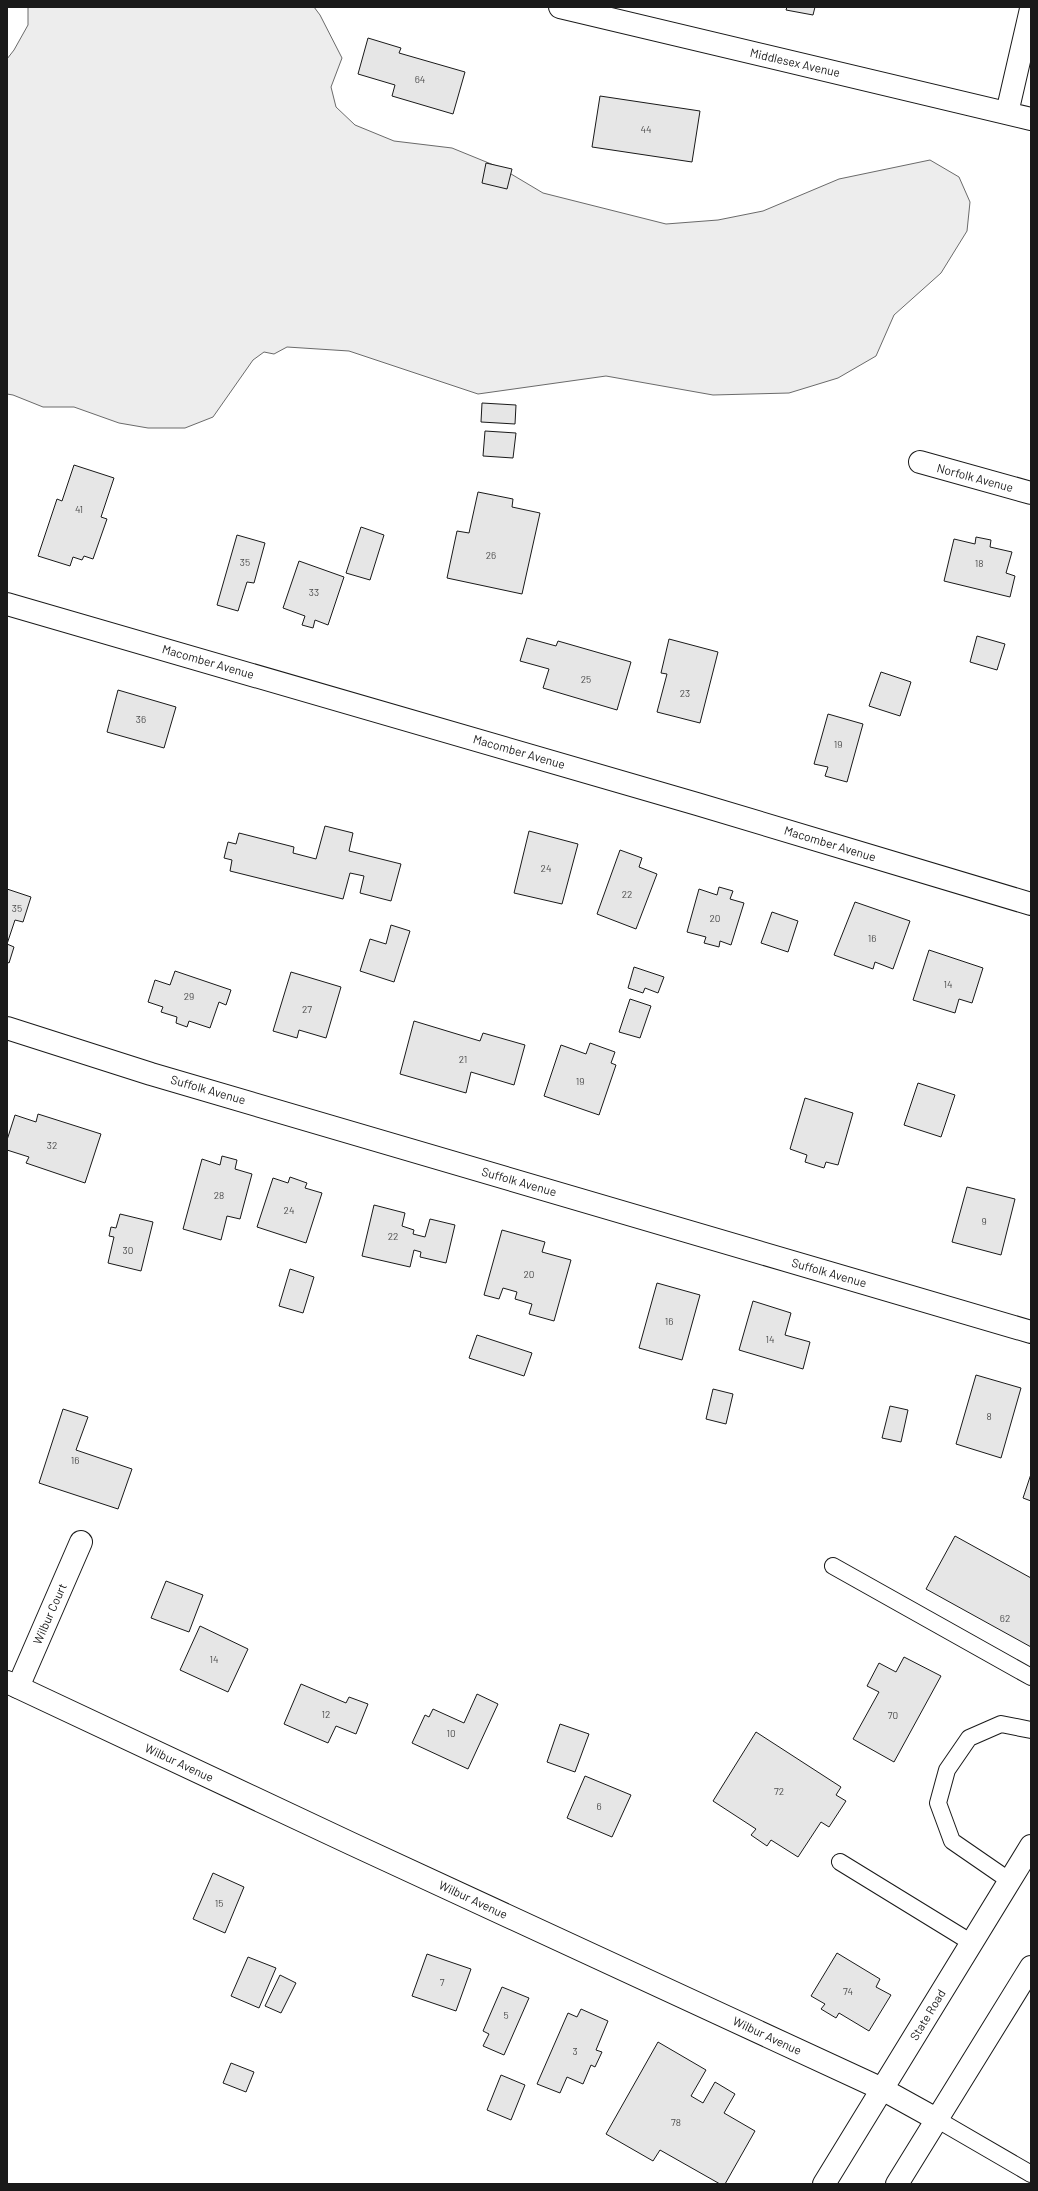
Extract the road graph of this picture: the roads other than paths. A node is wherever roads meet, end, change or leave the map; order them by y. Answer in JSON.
{"nodes":[{"id":1,"x":560,"y":7,"type":"edge"},
{"id":2,"x":1031,"y":9,"type":"edge"},
{"id":3,"x":1007,"y":113,"type":"junction"},
{"id":4,"x":1031,"y":119,"type":"edge"},
{"id":5,"x":920,"y":462,"type":"dead end"},
{"id":6,"x":1031,"y":493,"type":"edge"},
{"id":7,"x":7,"y":604,"type":"edge"},
{"id":8,"x":1031,"y":904,"type":"edge"},
{"id":9,"x":7,"y":1028,"type":"edge"},
{"id":10,"x":1031,"y":1332,"type":"edge"},
{"id":11,"x":81,"y":1542,"type":"dead end"},
{"id":12,"x":833,"y":1566,"type":"dead end"},
{"id":13,"x":1031,"y":1677,"type":"edge"},
{"id":14,"x":13,"y":1684,"type":"edge"},
{"id":15,"x":1031,"y":1730,"type":"edge"},
{"id":16,"x":1031,"y":1846,"type":"edge"},
{"id":17,"x":840,"y":1862,"type":"dead end"},
{"id":18,"x":1010,"y":1880,"type":"junction"},
{"id":19,"x":972,"y":1943,"type":"junction"},
{"id":20,"x":1031,"y":1967,"type":"edge"},
{"id":21,"x":882,"y":2090,"type":"junction"},
{"id":22,"x":938,"y":2120,"type":"junction"},
{"id":23,"x":1031,"y":2174,"type":"edge"},
{"id":24,"x":824,"y":2184,"type":"edge"},
{"id":25,"x":897,"y":2184,"type":"edge"}],
"edges":[{"from":1,"to":3,"type":"street","name":"Middlesex Avenue"},
{"from":2,"to":3,"type":"street"},
{"from":3,"to":4,"type":"street","name":"Middlesex Avenue"},
{"from":5,"to":6,"type":"street","name":"Norfolk Avenue"},
{"from":7,"to":8,"type":"street","name":"Macomber Avenue"},
{"from":9,"to":10,"type":"street","name":"Suffolk Avenue"},
{"from":11,"to":14,"type":"street","name":"Wilbur Court"},
{"from":12,"to":13,"type":"lane"},
{"from":14,"to":21,"type":"street","name":"Wilbur Avenue"},
{"from":15,"to":18,"type":"lane"},
{"from":16,"to":18,"type":"street","name":"State Road"},
{"from":17,"to":19,"type":"lane"},
{"from":18,"to":19,"type":"street","name":"State Road"},
{"from":19,"to":21,"type":"street","name":"State Road"},
{"from":20,"to":22,"type":"street"},
{"from":21,"to":22,"type":"street","name":"Wilbur Avenue"},
{"from":21,"to":24,"type":"street","name":"State Road"},
{"from":22,"to":23,"type":"lane"},
{"from":22,"to":25,"type":"street"}]}
